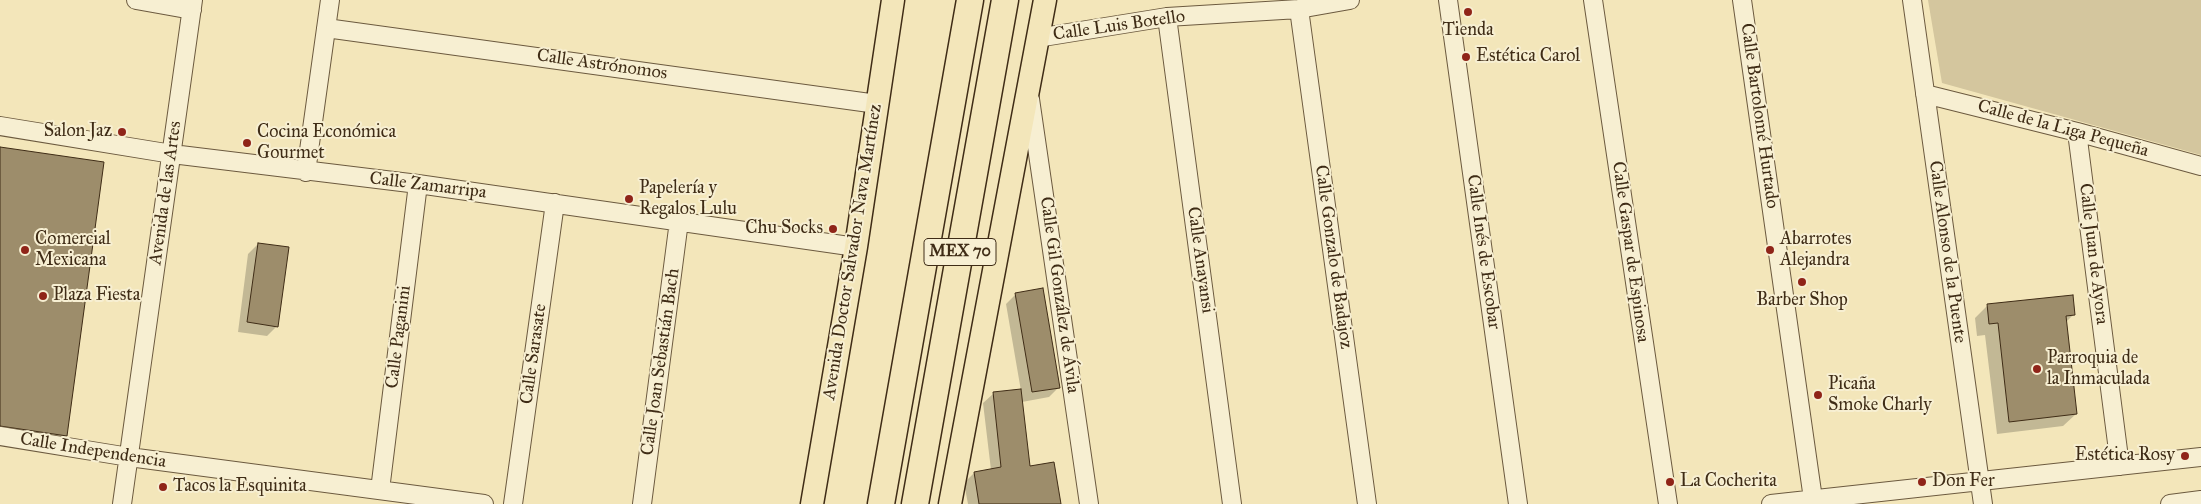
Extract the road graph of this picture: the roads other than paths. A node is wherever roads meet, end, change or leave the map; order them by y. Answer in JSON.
{"nodes":[{"id":1,"x":136,"y":0,"type":"edge"},
{"id":2,"x":330,"y":0,"type":"edge"},
{"id":3,"x":893,"y":0,"type":"edge"},
{"id":4,"x":970,"y":0,"type":"edge"},
{"id":5,"x":1005,"y":0,"type":"edge"},
{"id":6,"x":1045,"y":0,"type":"edge"},
{"id":7,"x":1350,"y":0,"type":"edge"},
{"id":8,"x":1448,"y":0,"type":"edge"},
{"id":9,"x":1593,"y":0,"type":"edge"},
{"id":10,"x":1742,"y":0,"type":"edge"},
{"id":11,"x":1912,"y":0,"type":"edge"},
{"id":12,"x":192,"y":5,"type":"edge"},
{"id":13,"x":1299,"y":9,"type":"junction"},
{"id":14,"x":1167,"y":17,"type":"junction"},
{"id":15,"x":326,"y":28,"type":"junction"},
{"id":16,"x":1037,"y":38,"type":"junction"},
{"id":17,"x":1028,"y":86,"type":"junction"},
{"id":18,"x":1925,"y":94,"type":"junction"},
{"id":19,"x":877,"y":104,"type":"junction"},
{"id":20,"x":0,"y":126,"type":"edge"},
{"id":21,"x":2077,"y":132,"type":"junction"},
{"id":22,"x":172,"y":154,"type":"junction"},
{"id":23,"x":2201,"y":166,"type":"edge"},
{"id":24,"x":306,"y":172,"type":"junction"},
{"id":25,"x":418,"y":184,"type":"junction"},
{"id":26,"x":555,"y":203,"type":"junction"},
{"id":27,"x":679,"y":221,"type":"junction"},
{"id":28,"x":856,"y":247,"type":"junction"},
{"id":29,"x":0,"y":436,"type":"edge"},
{"id":30,"x":129,"y":457,"type":"junction"},
{"id":31,"x":2201,"y":457,"type":"edge"},
{"id":32,"x":2120,"y":466,"type":"junction"},
{"id":33,"x":1979,"y":482,"type":"junction"},
{"id":34,"x":380,"y":490,"type":"junction"},
{"id":35,"x":1813,"y":500,"type":"junction"},
{"id":36,"x":2201,"y":500,"type":"edge"},
{"id":37,"x":122,"y":504,"type":"edge"},
{"id":38,"x":484,"y":504,"type":"edge"},
{"id":39,"x":513,"y":504,"type":"edge"},
{"id":40,"x":642,"y":504,"type":"edge"},
{"id":41,"x":812,"y":504,"type":"edge"},
{"id":42,"x":881,"y":504,"type":"edge"},
{"id":43,"x":914,"y":504,"type":"edge"},
{"id":44,"x":950,"y":504,"type":"edge"},
{"id":45,"x":1089,"y":504,"type":"edge"},
{"id":46,"x":1232,"y":504,"type":"edge"},
{"id":47,"x":1368,"y":504,"type":"edge"},
{"id":48,"x":1518,"y":504,"type":"edge"},
{"id":49,"x":1668,"y":504,"type":"edge"},
{"id":50,"x":1771,"y":504,"type":"edge"},
{"id":51,"x":1982,"y":504,"type":"edge"},
{"id":52,"x":2170,"y":504,"type":"edge"}],
"edges":[{"from":1,"to":12,"type":"street"},
{"from":2,"to":15,"type":"street"},
{"from":3,"to":19,"type":"main road","name":"Avenida Doctor Salvador Nava Martínez"},
{"from":4,"to":42,"type":"highway","number":"MEX 70"},
{"from":5,"to":43,"type":"highway","number":"MEX 70"},
{"from":6,"to":16,"type":"main road"},
{"from":7,"to":13,"type":"street","name":"Calle Luis Botello"},
{"from":8,"to":48,"type":"street","name":"Calle Inés de Escobar"},
{"from":9,"to":49,"type":"street","name":"Calle Gaspar de Espinosa"},
{"from":10,"to":35,"type":"street","name":"Calle Bartolomé Hurtado"},
{"from":11,"to":18,"type":"street","name":"Calle Alonso de la Puente"},
{"from":12,"to":22,"type":"street","name":"Avenida de las Artes"},
{"from":13,"to":14,"type":"street","name":"Calle Luis Botello"},
{"from":13,"to":47,"type":"street","name":"Calle Gonzalo de Badajoz"},
{"from":14,"to":16,"type":"street","name":"Calle Luis Botello"},
{"from":14,"to":46,"type":"street","name":"Calle Anayansi"},
{"from":15,"to":19,"type":"street","name":"Calle Astrónomos"},
{"from":15,"to":24,"type":"street"},
{"from":16,"to":17,"type":"main road"},
{"from":17,"to":44,"type":"main road"},
{"from":17,"to":45,"type":"street","name":"Calle Gil González de Ávila"},
{"from":18,"to":21,"type":"street","name":"Calle de la Liga Pequeña"},
{"from":18,"to":33,"type":"street","name":"Calle Alonso de la Puente"},
{"from":19,"to":28,"type":"main road","name":"Avenida Doctor Salvador Nava Martínez"},
{"from":20,"to":22,"type":"street","name":"Calle Zamarripa"},
{"from":21,"to":23,"type":"street","name":"Calle de la Liga Pequeña"},
{"from":21,"to":32,"type":"street","name":"Calle Juan de Ayora"},
{"from":22,"to":24,"type":"street","name":"Calle Zamarripa"},
{"from":22,"to":30,"type":"street","name":"Avenida de las Artes"},
{"from":24,"to":25,"type":"street","name":"Calle Zamarripa"},
{"from":25,"to":26,"type":"street","name":"Calle Zamarripa"},
{"from":25,"to":34,"type":"street","name":"Calle Paganini"},
{"from":26,"to":27,"type":"street","name":"Calle Zamarripa"},
{"from":26,"to":39,"type":"street","name":"Calle Sarasate"},
{"from":27,"to":28,"type":"street","name":"Calle Zamarripa"},
{"from":27,"to":40,"type":"street","name":"Calle Joan Sebastián Bach"},
{"from":28,"to":41,"type":"main road","name":"Avenida Doctor Salvador Nava Martínez"},
{"from":29,"to":30,"type":"street","name":"Calle Independencia"},
{"from":30,"to":34,"type":"street","name":"Calle Independencia"},
{"from":30,"to":37,"type":"street","name":"Avenida de las Artes"},
{"from":31,"to":32,"type":"street"},
{"from":32,"to":33,"type":"street"},
{"from":33,"to":35,"type":"street"},
{"from":33,"to":51,"type":"street","name":"Calle Alonso de la Puente"},
{"from":34,"to":38,"type":"street","name":"Calle Independencia"},
{"from":35,"to":50,"type":"street"},
{"from":36,"to":52,"type":"street"}]}
